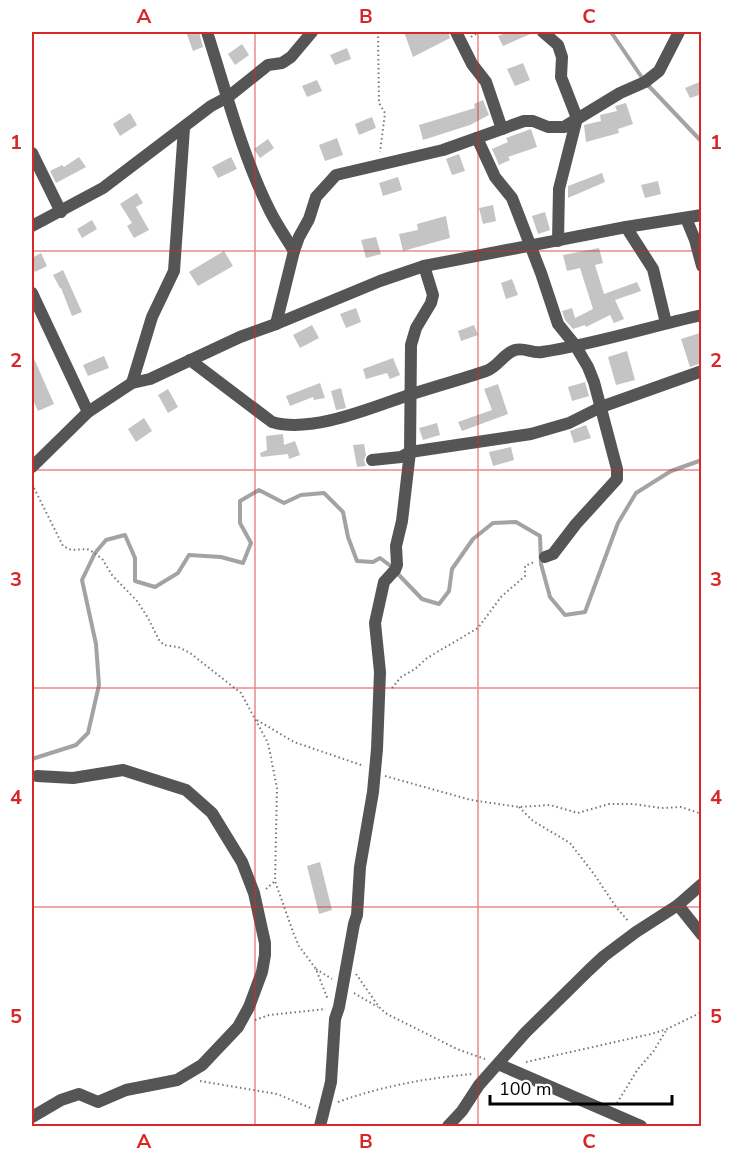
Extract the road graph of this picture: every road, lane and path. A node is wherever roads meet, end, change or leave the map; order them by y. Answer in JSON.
{"nodes":[{"id":1,"x":207,"y":32,"type":"edge"},
{"id":2,"x":312,"y":32,"type":"edge"},
{"id":3,"x":378,"y":32,"type":"edge"},
{"id":4,"x":456,"y":32,"type":"edge"},
{"id":5,"x":543,"y":32,"type":"edge"},
{"id":6,"x":679,"y":32,"type":"edge"},
{"id":7,"x":228,"y":97,"type":"junction"},
{"id":8,"x":577,"y":118,"type":"junction"},
{"id":9,"x":184,"y":128,"type":"junction"},
{"id":10,"x":502,"y":129,"type":"junction"},
{"id":11,"x":477,"y":138,"type":"junction"},
{"id":12,"x":32,"y":153,"type":"edge"},
{"id":13,"x":376,"y":165,"type":"junction"},
{"id":14,"x":61,"y":212,"type":"junction"},
{"id":15,"x":702,"y":216,"type":"edge"},
{"id":16,"x":686,"y":218,"type":"junction"},
{"id":17,"x":32,"y":226,"type":"edge"},
{"id":18,"x":626,"y":227,"type":"junction"},
{"id":19,"x":558,"y":241,"type":"junction"},
{"id":20,"x":530,"y":247,"type":"junction"},
{"id":21,"x":294,"y":251,"type":"junction"},
{"id":22,"x":424,"y":266,"type":"junction"},
{"id":23,"x":702,"y":266,"type":"edge"},
{"id":24,"x":32,"y":293,"type":"edge"},
{"id":25,"x":702,"y":315,"type":"edge"},
{"id":26,"x":666,"y":323,"type":"junction"},
{"id":27,"x":276,"y":324,"type":"junction"},
{"id":28,"x":575,"y":345,"type":"junction"},
{"id":29,"x":190,"y":360,"type":"junction"},
{"id":30,"x":702,"y":371,"type":"edge"},
{"id":31,"x":132,"y":383,"type":"junction"},
{"id":32,"x":410,"y":395,"type":"junction"},
{"id":33,"x":601,"y":407,"type":"junction"},
{"id":34,"x":88,"y":411,"type":"junction"},
{"id":35,"x":410,"y":452,"type":"junction"},
{"id":36,"x":372,"y":460,"type":"dead end"},
{"id":37,"x":32,"y":467,"type":"edge"},
{"id":38,"x":32,"y":484,"type":"edge"},
{"id":39,"x":540,"y":559,"type":"joint"},
{"id":40,"x":380,"y":696,"type":"junction"},
{"id":41,"x":256,"y":719,"type":"junction"},
{"id":42,"x":376,"y":770,"type":"junction"},
{"id":43,"x":37,"y":776,"type":"dead end"},
{"id":44,"x":519,"y":807,"type":"junction"},
{"id":45,"x":702,"y":814,"type":"edge"},
{"id":46,"x":702,"y":884,"type":"edge"},
{"id":47,"x":678,"y":905,"type":"junction"},
{"id":48,"x":636,"y":932,"type":"junction"},
{"id":49,"x":702,"y":935,"type":"edge"},
{"id":50,"x":347,"y":962,"type":"junction"},
{"id":51,"x":702,"y":1012,"type":"edge"},
{"id":52,"x":238,"y":1026,"type":"junction"},
{"id":53,"x":667,"y":1029,"type":"junction"},
{"id":54,"x":498,"y":1064,"type":"junction"},
{"id":55,"x":510,"y":1070,"type":"junction"},
{"id":56,"x":610,"y":1114,"type":"junction"},
{"id":57,"x":32,"y":1117,"type":"edge"},
{"id":58,"x":320,"y":1126,"type":"edge"},
{"id":59,"x":448,"y":1126,"type":"edge"},
{"id":60,"x":641,"y":1126,"type":"edge"}],
"edges":[{"from":1,"to":7,"type":"street"},
{"from":2,"to":7,"type":"street"},
{"from":3,"to":13,"type":"path"},
{"from":4,"to":10,"type":"street"},
{"from":5,"to":8,"type":"street"},
{"from":6,"to":8,"type":"street"},
{"from":7,"to":9,"type":"street"},
{"from":7,"to":21,"type":"street"},
{"from":8,"to":10,"type":"street"},
{"from":8,"to":19,"type":"street"},
{"from":9,"to":14,"type":"street"},
{"from":9,"to":31,"type":"street"},
{"from":10,"to":11,"type":"street"},
{"from":11,"to":13,"type":"street"},
{"from":11,"to":20,"type":"street"},
{"from":12,"to":14,"type":"street"},
{"from":13,"to":21,"type":"street"},
{"from":14,"to":17,"type":"street"},
{"from":15,"to":16,"type":"street"},
{"from":16,"to":18,"type":"street"},
{"from":16,"to":23,"type":"street"},
{"from":18,"to":19,"type":"street"},
{"from":18,"to":26,"type":"street"},
{"from":19,"to":20,"type":"street"},
{"from":20,"to":22,"type":"street"},
{"from":20,"to":28,"type":"street"},
{"from":21,"to":27,"type":"street"},
{"from":22,"to":27,"type":"street"},
{"from":22,"to":32,"type":"street"},
{"from":24,"to":34,"type":"street"},
{"from":25,"to":26,"type":"street"},
{"from":26,"to":28,"type":"street"},
{"from":27,"to":29,"type":"street"},
{"from":28,"to":32,"type":"street"},
{"from":28,"to":33,"type":"street"},
{"from":29,"to":31,"type":"street"},
{"from":29,"to":32,"type":"street"},
{"from":30,"to":33,"type":"street"},
{"from":31,"to":34,"type":"street"},
{"from":32,"to":35,"type":"street"},
{"from":33,"to":35,"type":"street"},
{"from":33,"to":39,"type":"street"},
{"from":34,"to":37,"type":"street"},
{"from":35,"to":36,"type":"street"},
{"from":35,"to":40,"type":"street"},
{"from":38,"to":41,"type":"path"},
{"from":39,"to":40,"type":"path"},
{"from":40,"to":42,"type":"street"},
{"from":41,"to":42,"type":"path"},
{"from":41,"to":52,"type":"path"},
{"from":42,"to":44,"type":"path"},
{"from":42,"to":50,"type":"street"},
{"from":43,"to":52,"type":"street"},
{"from":44,"to":45,"type":"path"},
{"from":44,"to":48,"type":"path"},
{"from":46,"to":47,"type":"street"},
{"from":47,"to":48,"type":"street"},
{"from":47,"to":49,"type":"street"},
{"from":48,"to":54,"type":"street"},
{"from":50,"to":54,"type":"path"},
{"from":50,"to":58,"type":"street"},
{"from":51,"to":53,"type":"path"},
{"from":52,"to":57,"type":"street"},
{"from":53,"to":55,"type":"path"},
{"from":53,"to":56,"type":"path"},
{"from":54,"to":55,"type":"street"},
{"from":54,"to":59,"type":"street"},
{"from":55,"to":56,"type":"street"},
{"from":56,"to":60,"type":"street"}]}
